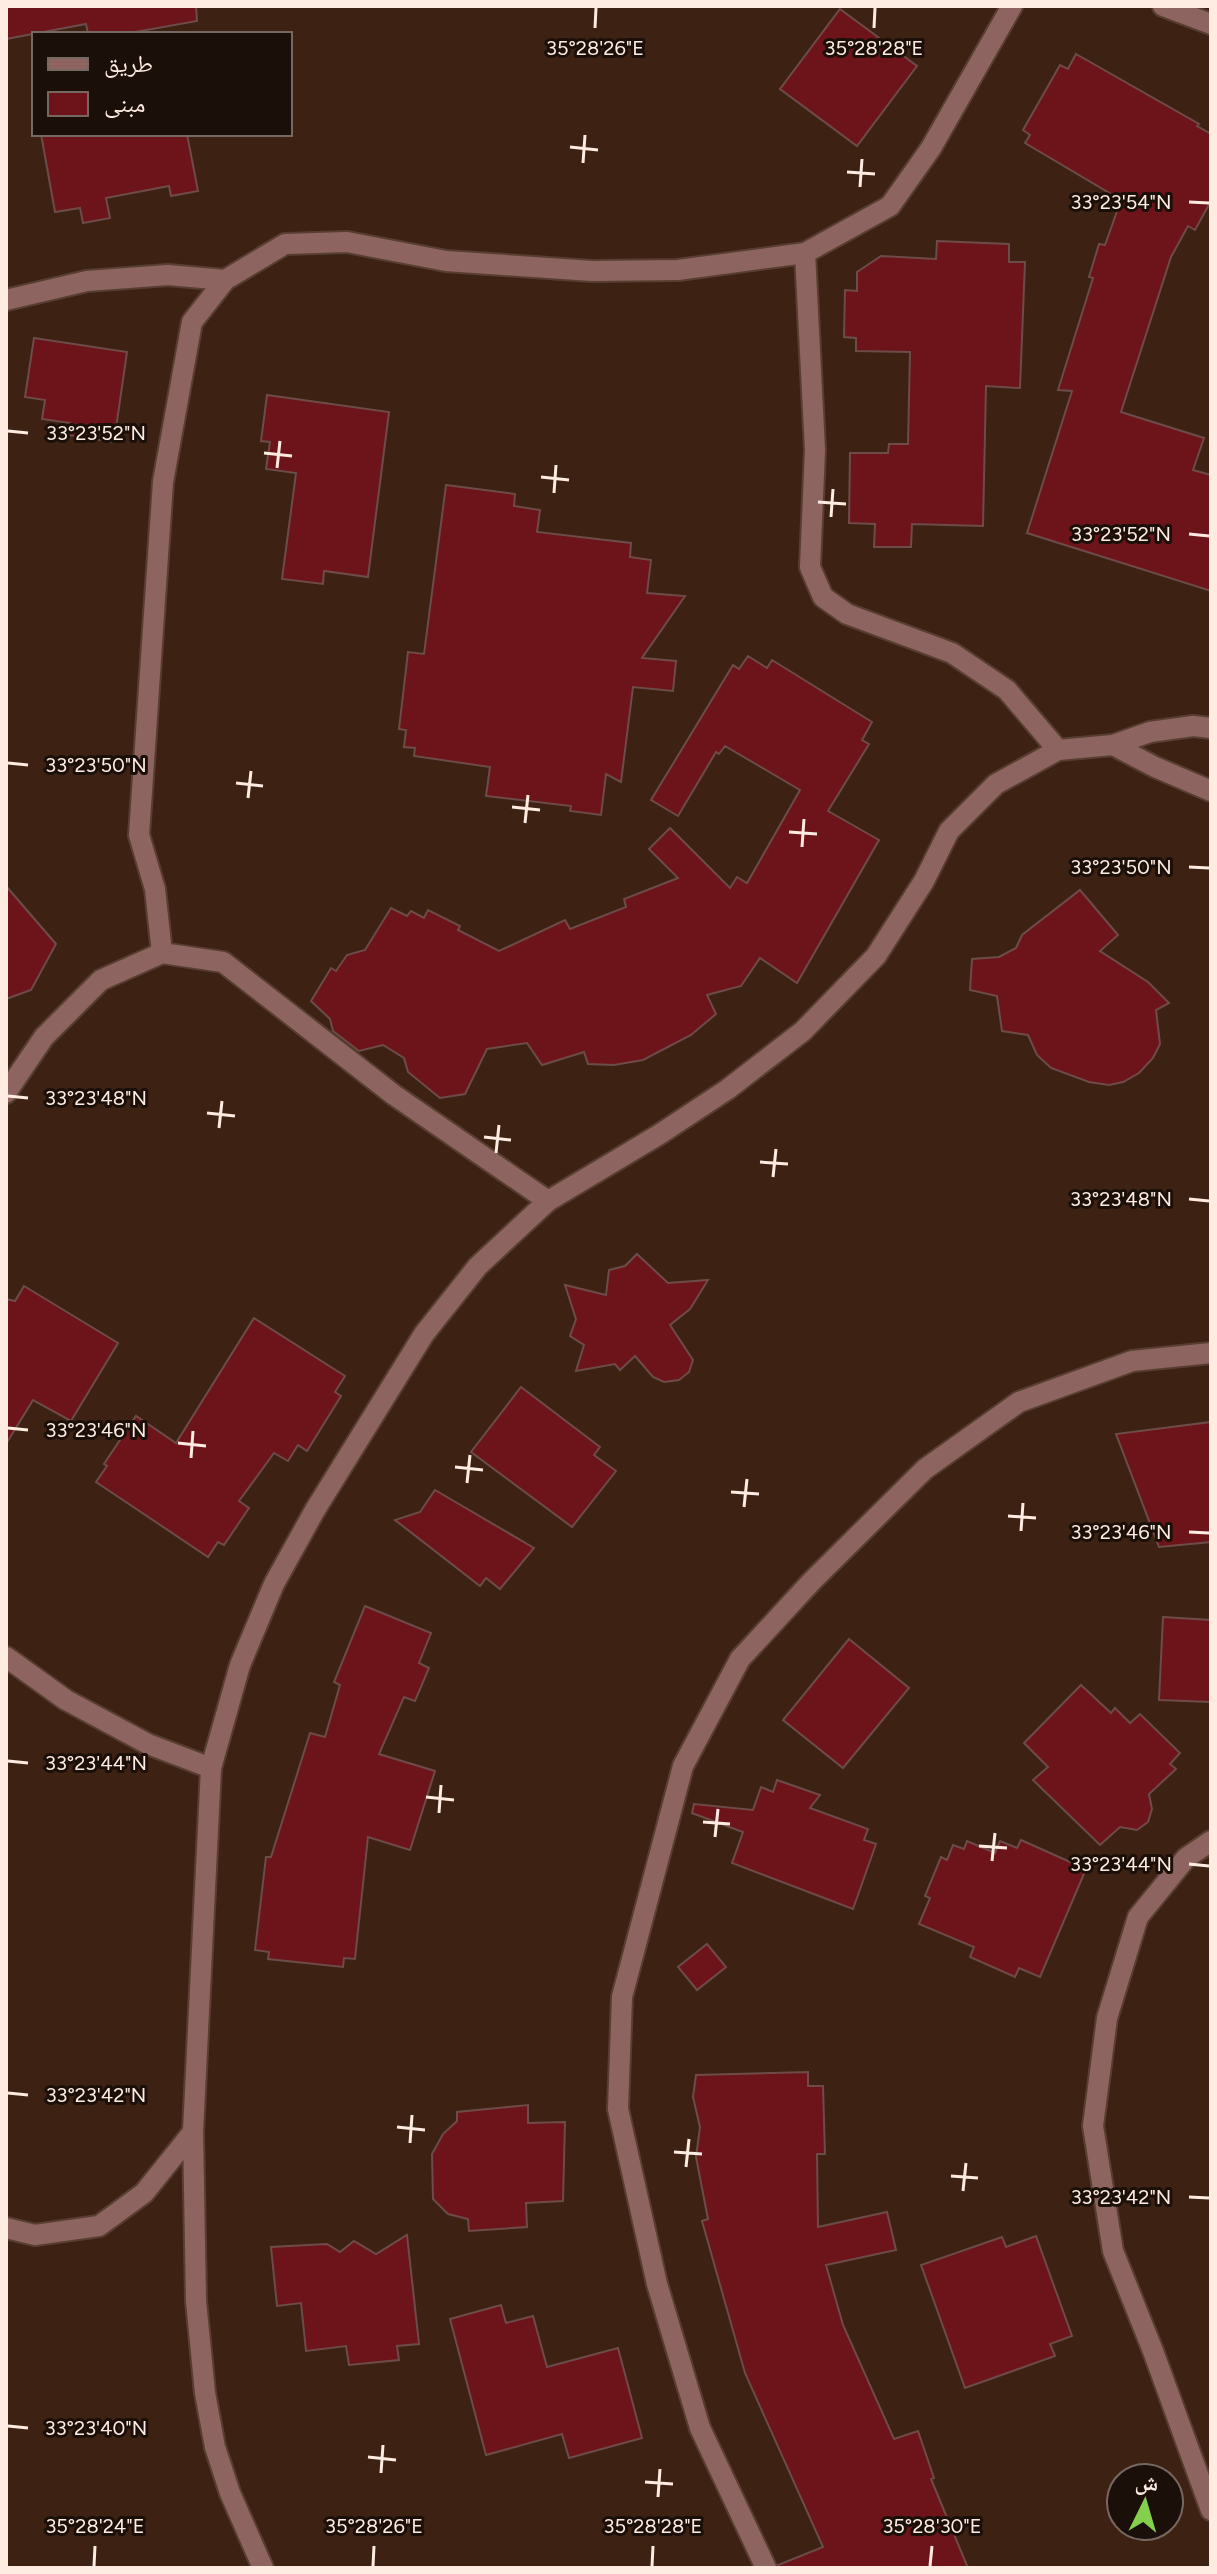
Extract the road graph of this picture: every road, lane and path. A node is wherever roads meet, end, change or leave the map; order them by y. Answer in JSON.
{"nodes":[{"id":1,"x":1012,"y":6,"type":"edge"},
{"id":2,"x":1163,"y":6,"type":"edge"},
{"id":3,"x":1211,"y":24,"type":"edge"},
{"id":4,"x":805,"y":253,"type":"junction"},
{"id":5,"x":225,"y":280,"type":"junction"},
{"id":6,"x":6,"y":300,"type":"edge"},
{"id":7,"x":1211,"y":728,"type":"edge"},
{"id":8,"x":1113,"y":745,"type":"junction"},
{"id":9,"x":1058,"y":750,"type":"junction"},
{"id":10,"x":1211,"y":791,"type":"edge"},
{"id":11,"x":162,"y":953,"type":"junction"},
{"id":12,"x":6,"y":1093,"type":"edge"},
{"id":13,"x":548,"y":1201,"type":"junction"},
{"id":14,"x":1211,"y":1353,"type":"edge"},
{"id":15,"x":6,"y":1657,"type":"edge"},
{"id":16,"x":211,"y":1768,"type":"junction"},
{"id":17,"x":1211,"y":1841,"type":"edge"},
{"id":18,"x":193,"y":2132,"type":"junction"},
{"id":19,"x":6,"y":2228,"type":"edge"},
{"id":20,"x":1211,"y":2510,"type":"edge"},
{"id":21,"x":263,"y":2568,"type":"edge"},
{"id":22,"x":766,"y":2568,"type":"edge"}],
"edges":[{"from":1,"to":4,"type":"street"},
{"from":2,"to":3,"type":"street"},
{"from":4,"to":5,"type":"street"},
{"from":4,"to":9,"type":"street"},
{"from":5,"to":6,"type":"street"},
{"from":5,"to":11,"type":"street"},
{"from":7,"to":8,"type":"street"},
{"from":8,"to":9,"type":"street"},
{"from":8,"to":10,"type":"street"},
{"from":9,"to":13,"type":"street"},
{"from":11,"to":12,"type":"street"},
{"from":11,"to":13,"type":"street"},
{"from":13,"to":16,"type":"street"},
{"from":14,"to":22,"type":"street"},
{"from":15,"to":16,"type":"street"},
{"from":16,"to":18,"type":"street"},
{"from":17,"to":20,"type":"street"},
{"from":18,"to":19,"type":"street"},
{"from":18,"to":21,"type":"street"}]}
